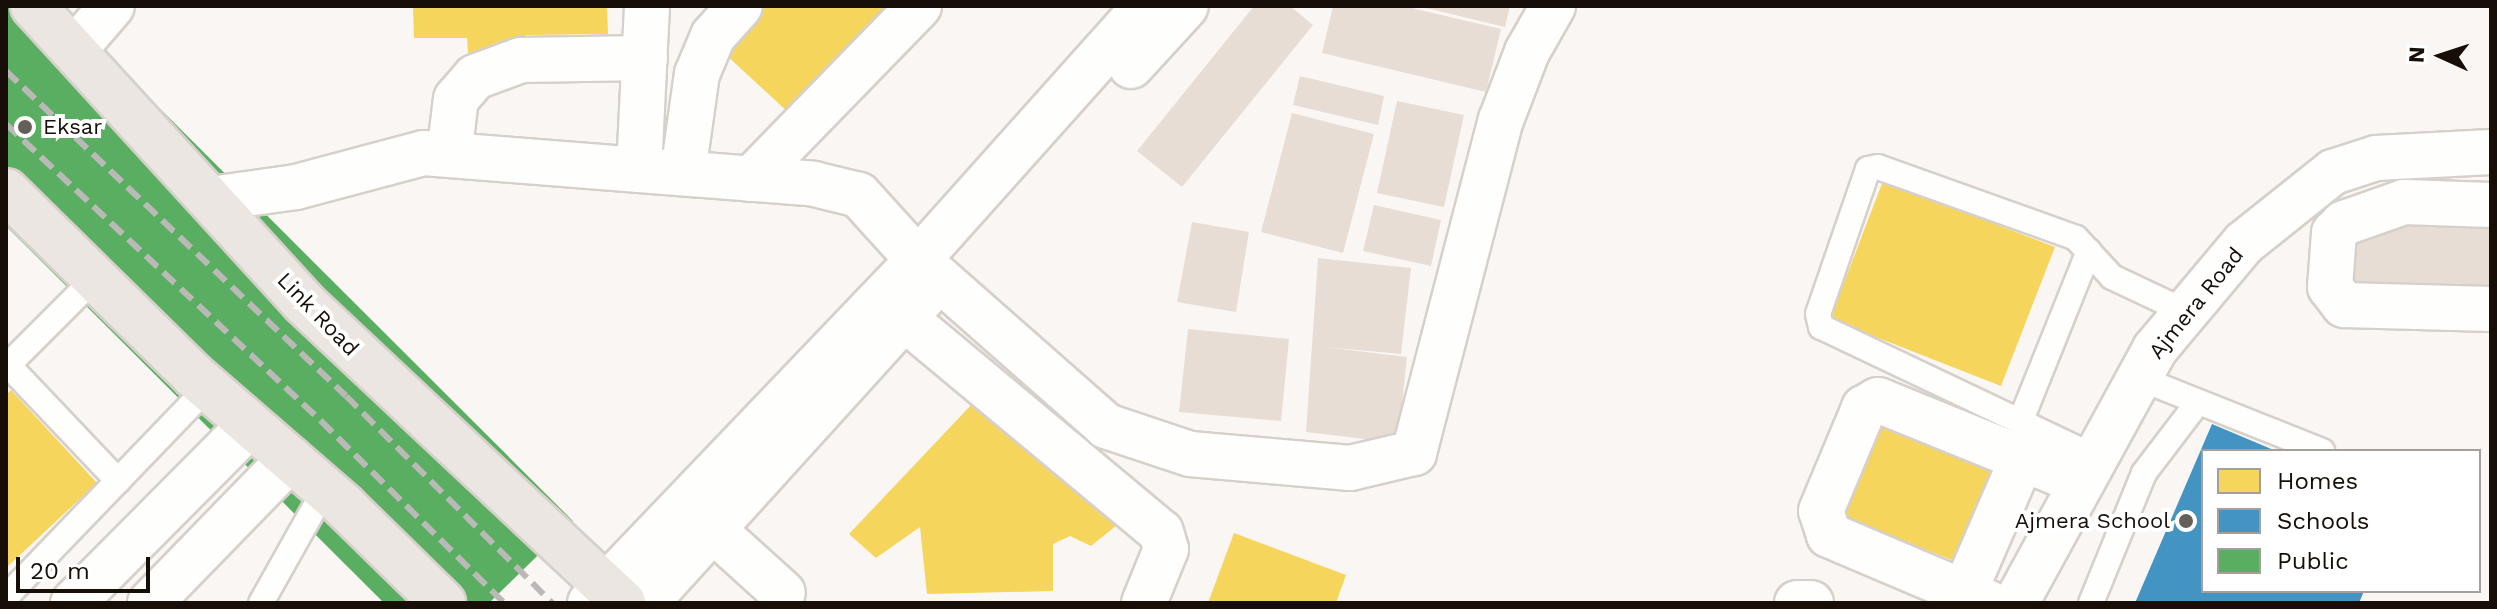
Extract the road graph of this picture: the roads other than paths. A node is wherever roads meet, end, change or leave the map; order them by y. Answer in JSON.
{"nodes":[{"id":1,"x":33,"y":6,"type":"edge"},
{"id":2,"x":112,"y":6,"type":"edge"},
{"id":3,"x":647,"y":6,"type":"edge"},
{"id":4,"x":740,"y":6,"type":"edge"},
{"id":5,"x":919,"y":6,"type":"edge"},
{"id":6,"x":1145,"y":6,"type":"edge"},
{"id":7,"x":1186,"y":6,"type":"edge"},
{"id":8,"x":1553,"y":6,"type":"edge"},
{"id":9,"x":74,"y":50,"type":"junction"},
{"id":10,"x":645,"y":58,"type":"junction"},
{"id":11,"x":1110,"y":68,"type":"junction"},
{"id":12,"x":2491,"y":152,"type":"edge"},
{"id":13,"x":449,"y":155,"type":"junction"},
{"id":14,"x":639,"y":170,"type":"junction"},
{"id":15,"x":683,"y":173,"type":"junction"},
{"id":16,"x":751,"y":179,"type":"junction"},
{"id":17,"x":2311,"y":190,"type":"junction"},
{"id":18,"x":6,"y":191,"type":"edge"},
{"id":19,"x":211,"y":199,"type":"junction"},
{"id":20,"x":2491,"y":205,"type":"edge"},
{"id":21,"x":2344,"y":223,"type":"junction"},
{"id":22,"x":2089,"y":251,"type":"junction"},
{"id":23,"x":929,"y":270,"type":"junction"},
{"id":24,"x":95,"y":278,"type":"junction"},
{"id":25,"x":2491,"y":309,"type":"edge"},
{"id":26,"x":2186,"y":312,"type":"junction"},
{"id":27,"x":904,"y":318,"type":"junction"},
{"id":28,"x":7,"y":366,"type":"edge"},
{"id":29,"x":2139,"y":378,"type":"junction"},
{"id":30,"x":208,"y":387,"type":"junction"},
{"id":31,"x":2198,"y":402,"type":"junction"},
{"id":32,"x":250,"y":425,"type":"junction"},
{"id":33,"x":2022,"y":440,"type":"junction"},
{"id":34,"x":2317,"y":449,"type":"edge"},
{"id":35,"x":290,"y":459,"type":"junction"},
{"id":36,"x":2087,"y":470,"type":"junction"},
{"id":37,"x":118,"y":481,"type":"junction"},
{"id":38,"x":325,"y":489,"type":"junction"},
{"id":39,"x":698,"y":516,"type":"junction"},
{"id":40,"x":783,"y":593,"type":"dead end"},
{"id":41,"x":6,"y":597,"type":"edge"},
{"id":42,"x":606,"y":597,"type":"edge"},
{"id":43,"x":1976,"y":598,"type":"edge"},
{"id":44,"x":73,"y":603,"type":"edge"},
{"id":45,"x":150,"y":603,"type":"edge"},
{"id":46,"x":261,"y":603,"type":"edge"},
{"id":47,"x":443,"y":603,"type":"edge"},
{"id":48,"x":646,"y":603,"type":"edge"},
{"id":49,"x":1144,"y":603,"type":"edge"},
{"id":50,"x":1797,"y":603,"type":"edge"},
{"id":51,"x":1811,"y":603,"type":"edge"},
{"id":52,"x":2016,"y":603,"type":"edge"},
{"id":53,"x":2091,"y":603,"type":"edge"}],
"edges":[{"from":1,"to":9,"type":"main road","name":"Link Road"},
{"from":2,"to":9,"type":"street"},
{"from":3,"to":10,"type":"street"},
{"from":4,"to":15,"type":"street"},
{"from":5,"to":16,"type":"street"},
{"from":6,"to":11,"type":"street"},
{"from":7,"to":11,"type":"street"},
{"from":8,"to":23,"type":"street"},
{"from":9,"to":19,"type":"main road","name":"Link Road"},
{"from":10,"to":13,"type":"street"},
{"from":10,"to":14,"type":"street"},
{"from":11,"to":23,"type":"street"},
{"from":12,"to":17,"type":"street","name":"Ajmera Road"},
{"from":13,"to":14,"type":"street"},
{"from":13,"to":19,"type":"street"},
{"from":14,"to":15,"type":"street"},
{"from":15,"to":16,"type":"street"},
{"from":16,"to":23,"type":"street"},
{"from":17,"to":21,"type":"street"},
{"from":17,"to":26,"type":"street","name":"Ajmera Road"},
{"from":18,"to":24,"type":"main road"},
{"from":19,"to":42,"type":"main road","name":"Link Road"},
{"from":20,"to":21,"type":"street"},
{"from":21,"to":25,"type":"street"},
{"from":22,"to":26,"type":"lane"},
{"from":22,"to":33,"type":"lane"},
{"from":22,"to":33,"type":"lane"},
{"from":23,"to":27,"type":"street"},
{"from":23,"to":39,"type":"street"},
{"from":24,"to":28,"type":"lane"},
{"from":24,"to":30,"type":"main road"},
{"from":26,"to":29,"type":"street","name":"Ajmera Road"},
{"from":27,"to":39,"type":"street"},
{"from":27,"to":49,"type":"street"},
{"from":28,"to":37,"type":"lane"},
{"from":29,"to":31,"type":"lane"},
{"from":29,"to":36,"type":"street","name":"Ajmera Road"},
{"from":30,"to":32,"type":"main road"},
{"from":30,"to":37,"type":"lane"},
{"from":31,"to":34,"type":"lane"},
{"from":31,"to":53,"type":"lane"},
{"from":32,"to":35,"type":"main road"},
{"from":32,"to":44,"type":"street"},
{"from":33,"to":36,"type":"street"},
{"from":33,"to":43,"type":"street"},
{"from":33,"to":43,"type":"street"},
{"from":35,"to":38,"type":"main road"},
{"from":35,"to":45,"type":"street"},
{"from":36,"to":52,"type":"street","name":"Ajmera Road"},
{"from":37,"to":41,"type":"lane"},
{"from":38,"to":46,"type":"lane"},
{"from":38,"to":47,"type":"main road"},
{"from":39,"to":40,"type":"street"},
{"from":39,"to":42,"type":"street"},
{"from":39,"to":48,"type":"street"},
{"from":50,"to":51,"type":"street"}]}
